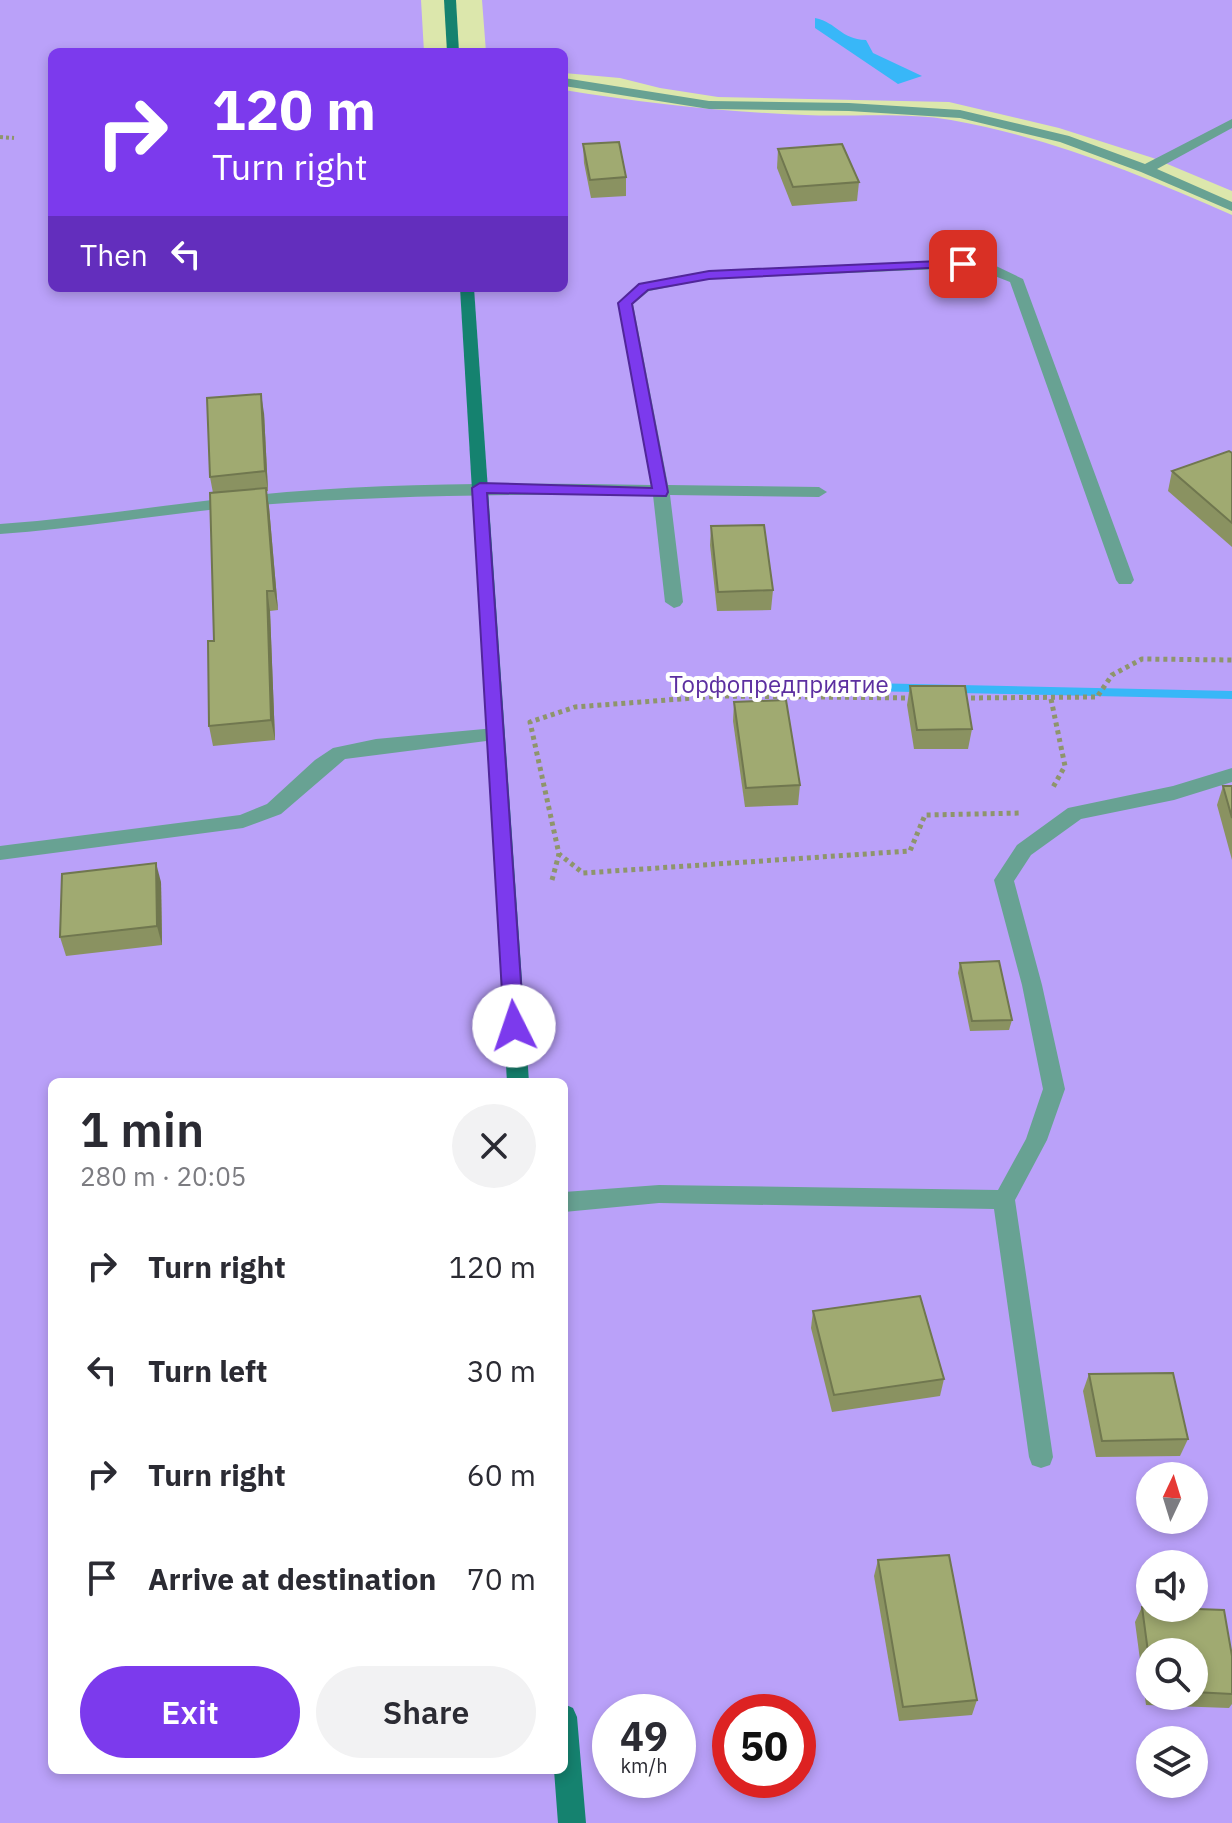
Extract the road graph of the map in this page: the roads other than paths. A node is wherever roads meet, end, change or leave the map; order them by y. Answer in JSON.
{"nodes":[{"id":1,"x":450,"y":0,"type":"edge"},
{"id":2,"x":453,"y":48,"type":"edge"},
{"id":3,"x":568,"y":83,"type":"edge"},
{"id":4,"x":1232,"y":123,"type":"edge"},
{"id":5,"x":1146,"y":169,"type":"junction"},
{"id":6,"x":1232,"y":207,"type":"edge"},
{"id":7,"x":467,"y":292,"type":"edge"},
{"id":8,"x":480,"y":488,"type":"junction"},
{"id":9,"x":661,"y":492,"type":"junction"},
{"id":10,"x":819,"y":492,"type":"dead end"},
{"id":11,"x":0,"y":529,"type":"edge"},
{"id":12,"x":1125,"y":580,"type":"dead end"},
{"id":13,"x":674,"y":602,"type":"dead end"},
{"id":14,"x":495,"y":734,"type":"junction"},
{"id":15,"x":1232,"y":775,"type":"edge"},
{"id":16,"x":0,"y":853,"type":"edge"},
{"id":17,"x":518,"y":1078,"type":"edge"},
{"id":18,"x":1004,"y":1200,"type":"junction"},
{"id":19,"x":568,"y":1202,"type":"edge"},
{"id":20,"x":1041,"y":1457,"type":"dead end"},
{"id":21,"x":568,"y":1770,"type":"edge"},
{"id":22,"x":572,"y":1823,"type":"edge"}],
"edges":[{"from":1,"to":2,"type":"main road"},
{"from":3,"to":5,"type":"street"},
{"from":4,"to":5,"type":"street"},
{"from":5,"to":6,"type":"street"},
{"from":7,"to":8,"type":"main road"},
{"from":8,"to":9,"type":"street"},
{"from":8,"to":11,"type":"street"},
{"from":8,"to":14,"type":"main road"},
{"from":9,"to":10,"type":"street"},
{"from":9,"to":12,"type":"street"},
{"from":9,"to":13,"type":"street"},
{"from":14,"to":16,"type":"street"},
{"from":14,"to":17,"type":"main road"},
{"from":15,"to":18,"type":"street"},
{"from":18,"to":19,"type":"street"},
{"from":18,"to":20,"type":"street"},
{"from":21,"to":22,"type":"main road"}]}
